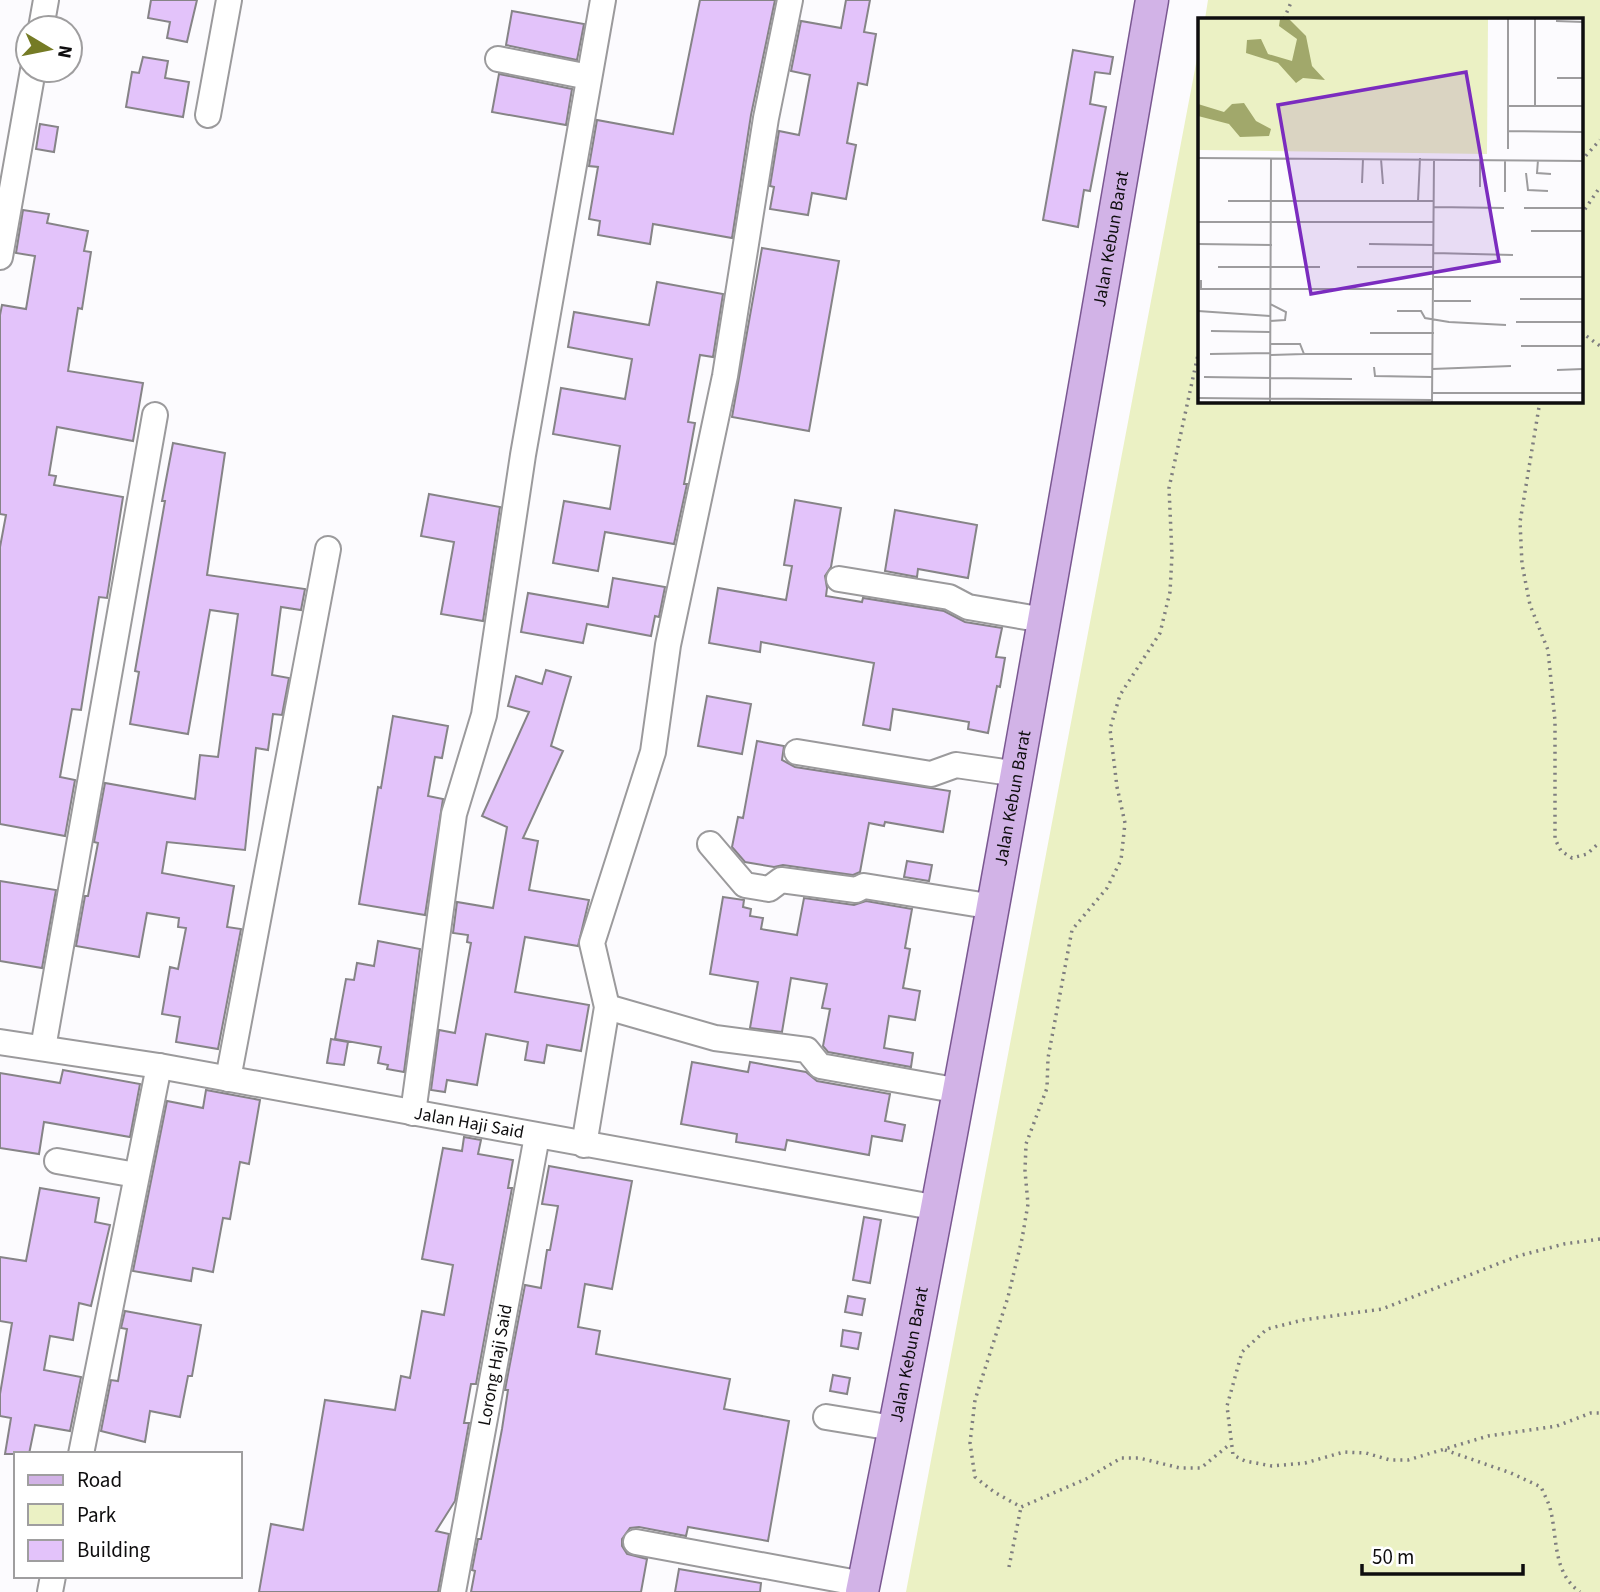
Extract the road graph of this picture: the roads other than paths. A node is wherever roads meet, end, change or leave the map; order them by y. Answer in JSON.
{"nodes":[{"id":1,"x":229,"y":0,"type":"edge"},
{"id":2,"x":603,"y":0,"type":"edge"},
{"id":3,"x":790,"y":0,"type":"edge"},
{"id":4,"x":1152,"y":0,"type":"edge"},
{"id":5,"x":498,"y":59,"type":"dead end"},
{"id":6,"x":589,"y":77,"type":"junction"},
{"id":7,"x":31,"y":84,"type":"edge"},
{"id":8,"x":208,"y":115,"type":"dead end"},
{"id":9,"x":0,"y":257,"type":"edge"},
{"id":10,"x":155,"y":415,"type":"dead end"},
{"id":11,"x":328,"y":549,"type":"dead end"},
{"id":12,"x":839,"y":579,"type":"dead end"},
{"id":13,"x":1044,"y":620,"type":"junction"},
{"id":14,"x":797,"y":752,"type":"dead end"},
{"id":15,"x":1017,"y":774,"type":"junction"},
{"id":16,"x":710,"y":844,"type":"dead end"},
{"id":17,"x":994,"y":906,"type":"junction"},
{"id":18,"x":607,"y":1007,"type":"junction"},
{"id":19,"x":0,"y":1042,"type":"edge"},
{"id":20,"x":43,"y":1048,"type":"junction"},
{"id":21,"x":159,"y":1066,"type":"junction"},
{"id":22,"x":228,"y":1079,"type":"junction"},
{"id":23,"x":960,"y":1091,"type":"junction"},
{"id":24,"x":413,"y":1114,"type":"junction"},
{"id":25,"x":537,"y":1136,"type":"junction"},
{"id":26,"x":584,"y":1145,"type":"junction"},
{"id":27,"x":57,"y":1161,"type":"dead end"},
{"id":28,"x":136,"y":1175,"type":"junction"},
{"id":29,"x":938,"y":1208,"type":"junction"},
{"id":30,"x":826,"y":1417,"type":"dead end"},
{"id":31,"x":892,"y":1428,"type":"junction"},
{"id":32,"x":80,"y":1452,"type":"edge"},
{"id":33,"x":636,"y":1542,"type":"dead end"},
{"id":34,"x":862,"y":1588,"type":"edge"},
{"id":35,"x":453,"y":1592,"type":"edge"}],
"edges":[{"from":1,"to":8,"type":"street"},
{"from":2,"to":6,"type":"street"},
{"from":3,"to":18,"type":"street"},
{"from":4,"to":13,"type":"main road","name":"Jalan Kebun Barat"},
{"from":5,"to":6,"type":"street"},
{"from":6,"to":24,"type":"street"},
{"from":7,"to":9,"type":"street"},
{"from":10,"to":20,"type":"street"},
{"from":11,"to":22,"type":"street"},
{"from":12,"to":13,"type":"street"},
{"from":13,"to":15,"type":"main road","name":"Jalan Kebun Barat"},
{"from":14,"to":15,"type":"street"},
{"from":15,"to":17,"type":"main road","name":"Jalan Kebun Barat"},
{"from":16,"to":17,"type":"street"},
{"from":17,"to":23,"type":"main road","name":"Jalan Kebun Barat"},
{"from":18,"to":23,"type":"street"},
{"from":18,"to":26,"type":"street"},
{"from":19,"to":20,"type":"street","name":"Jalan Haji Said"},
{"from":20,"to":21,"type":"street","name":"Jalan Haji Said"},
{"from":21,"to":22,"type":"street","name":"Jalan Haji Said"},
{"from":21,"to":28,"type":"street"},
{"from":22,"to":24,"type":"street","name":"Jalan Haji Said"},
{"from":23,"to":29,"type":"main road","name":"Jalan Kebun Barat"},
{"from":24,"to":25,"type":"street","name":"Jalan Haji Said"},
{"from":25,"to":26,"type":"street","name":"Jalan Haji Said"},
{"from":25,"to":35,"type":"street","name":"Lorong Haji Said"},
{"from":26,"to":29,"type":"street","name":"Jalan Haji Said"},
{"from":27,"to":28,"type":"street"},
{"from":28,"to":32,"type":"street"},
{"from":29,"to":31,"type":"main road","name":"Jalan Kebun Barat"},
{"from":30,"to":31,"type":"street"},
{"from":31,"to":34,"type":"main road","name":"Jalan Kebun Barat"},
{"from":33,"to":34,"type":"street"}]}
